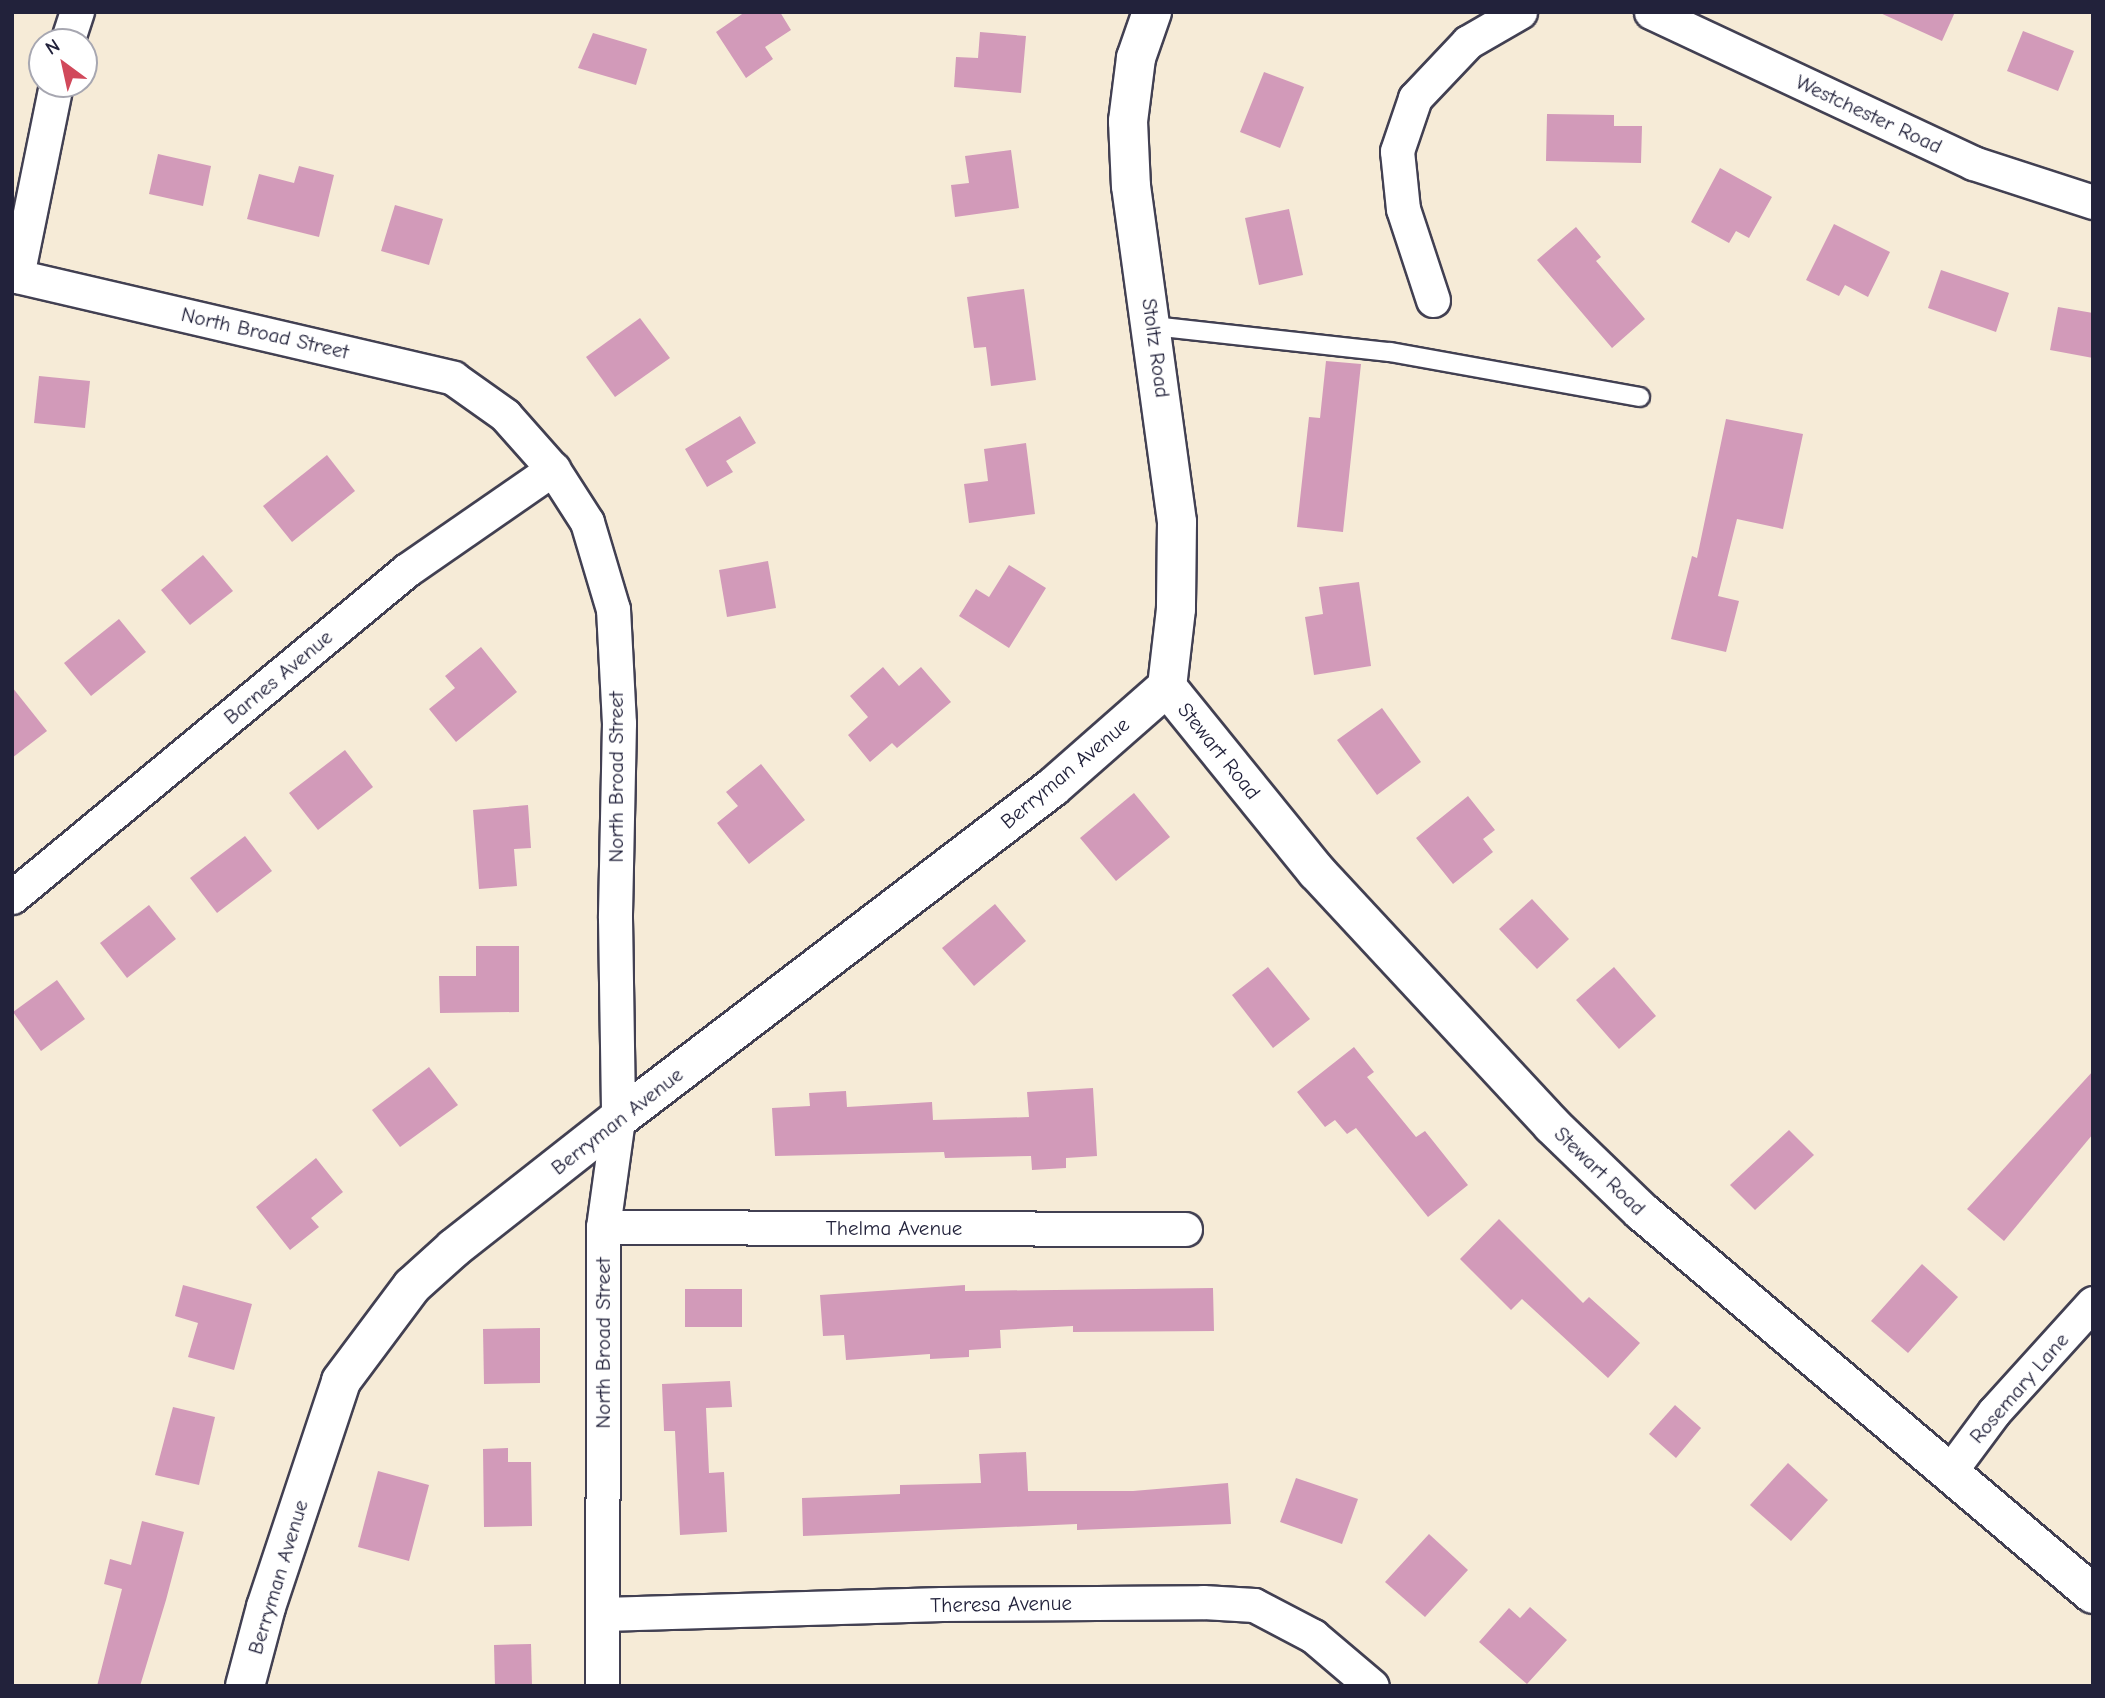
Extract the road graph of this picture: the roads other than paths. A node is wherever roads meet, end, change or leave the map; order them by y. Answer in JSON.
{"nodes":[{"id":1,"x":1152,"y":12,"type":"edge"},
{"id":2,"x":1520,"y":12,"type":"edge"},
{"id":3,"x":1651,"y":12,"type":"edge"},
{"id":4,"x":53,"y":98,"type":"edge"},
{"id":5,"x":2093,"y":202,"type":"edge"},
{"id":6,"x":15,"y":275,"type":"edge"},
{"id":7,"x":1433,"y":300,"type":"dead end"},
{"id":8,"x":1153,"y":326,"type":"junction"},
{"id":9,"x":1640,"y":397,"type":"dead end"},
{"id":10,"x":553,"y":469,"type":"junction"},
{"id":11,"x":1167,"y":687,"type":"junction"},
{"id":12,"x":12,"y":897,"type":"edge"},
{"id":13,"x":618,"y":1119,"type":"junction"},
{"id":14,"x":603,"y":1227,"type":"junction"},
{"id":15,"x":1185,"y":1229,"type":"dead end"},
{"id":16,"x":2093,"y":1303,"type":"edge"},
{"id":17,"x":1948,"y":1474,"type":"junction"},
{"id":18,"x":2093,"y":1594,"type":"edge"},
{"id":19,"x":604,"y":1614,"type":"junction"},
{"id":20,"x":245,"y":1686,"type":"edge"},
{"id":21,"x":602,"y":1686,"type":"edge"},
{"id":22,"x":1372,"y":1686,"type":"edge"}],
"edges":[{"from":1,"to":8,"type":"street","name":"Stoltz Road"},
{"from":2,"to":7,"type":"street"},
{"from":3,"to":5,"type":"street","name":"Westchester Road"},
{"from":4,"to":6,"type":"street"},
{"from":6,"to":10,"type":"street","name":"North Broad Street"},
{"from":8,"to":9,"type":"lane"},
{"from":8,"to":11,"type":"street","name":"Stoltz Road"},
{"from":10,"to":12,"type":"street","name":"Barnes Avenue"},
{"from":10,"to":13,"type":"street","name":"North Broad Street"},
{"from":11,"to":13,"type":"street","name":"Berryman Avenue"},
{"from":11,"to":17,"type":"street","name":"Stewart Road"},
{"from":13,"to":14,"type":"street","name":"North Broad Street"},
{"from":13,"to":20,"type":"street","name":"Berryman Avenue"},
{"from":14,"to":15,"type":"street","name":"Thelma Avenue"},
{"from":14,"to":19,"type":"street","name":"North Broad Street"},
{"from":16,"to":17,"type":"street","name":"Rosemary Lane"},
{"from":17,"to":18,"type":"street","name":"Stewart Road"},
{"from":19,"to":21,"type":"street","name":"North Broad Street"},
{"from":19,"to":22,"type":"street","name":"Theresa Avenue"}]}
